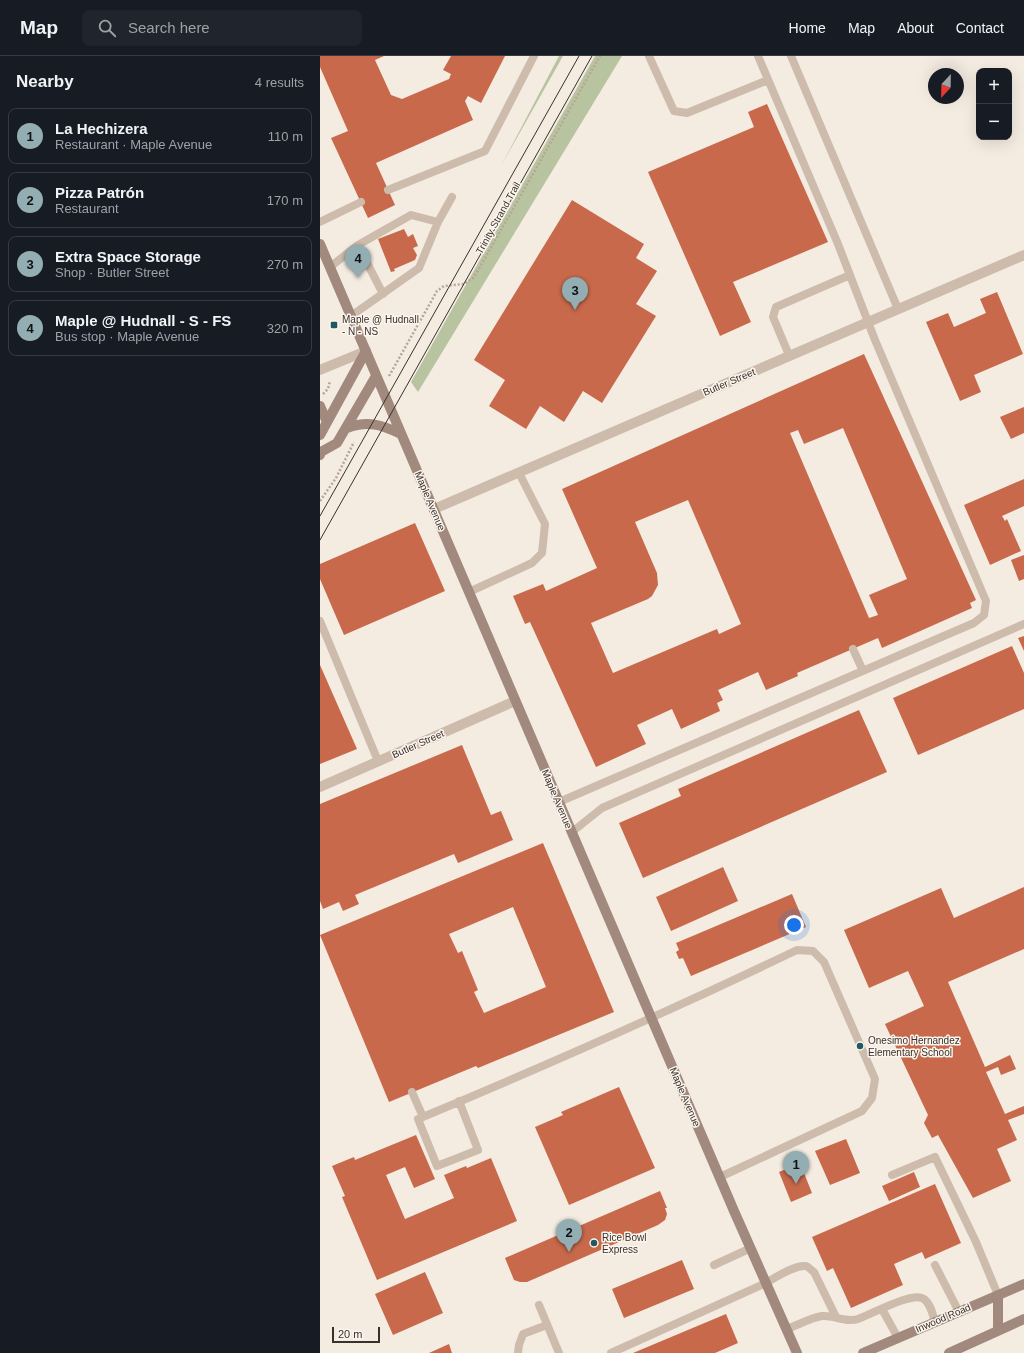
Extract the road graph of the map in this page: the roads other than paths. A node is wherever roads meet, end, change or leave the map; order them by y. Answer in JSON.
{"nodes":[{"id":1,"x":534,"y":56,"type":"edge"},
{"id":2,"x":649,"y":56,"type":"edge"},
{"id":3,"x":758,"y":56,"type":"edge"},
{"id":4,"x":791,"y":56,"type":"edge"},
{"id":5,"x":768,"y":80,"type":"junction"},
{"id":6,"x":388,"y":190,"type":"dead end"},
{"id":7,"x":452,"y":197,"type":"dead end"},
{"id":8,"x":361,"y":202,"type":"dead end"},
{"id":9,"x":320,"y":222,"type":"edge"},
{"id":10,"x":438,"y":222,"type":"junction"},
{"id":11,"x":320,"y":244,"type":"edge"},
{"id":12,"x":358,"y":245,"type":"junction"},
{"id":13,"x":1024,"y":255,"type":"edge"},
{"id":14,"x":330,"y":267,"type":"junction"},
{"id":15,"x":850,"y":275,"type":"junction"},
{"id":16,"x":383,"y":294,"type":"junction"},
{"id":17,"x":898,"y":309,"type":"junction"},
{"id":18,"x":351,"y":316,"type":"junction"},
{"id":19,"x":868,"y":322,"type":"junction"},
{"id":20,"x":366,"y":351,"type":"junction"},
{"id":21,"x":789,"y":355,"type":"junction"},
{"id":22,"x":320,"y":370,"type":"edge"},
{"id":23,"x":376,"y":376,"type":"junction"},
{"id":24,"x":320,"y":406,"type":"edge"},
{"id":25,"x":327,"y":422,"type":"junction"},
{"id":26,"x":347,"y":428,"type":"junction"},
{"id":27,"x":401,"y":434,"type":"junction"},
{"id":28,"x":320,"y":436,"type":"edge"},
{"id":29,"x":321,"y":453,"type":"edge"},
{"id":30,"x":519,"y":473,"type":"junction"},
{"id":31,"x":434,"y":509,"type":"junction"},
{"id":32,"x":469,"y":592,"type":"junction"},
{"id":33,"x":320,"y":621,"type":"edge"},
{"id":34,"x":1024,"y":624,"type":"edge"},
{"id":35,"x":853,"y":649,"type":"dead end"},
{"id":36,"x":863,"y":671,"type":"junction"},
{"id":37,"x":515,"y":701,"type":"junction"},
{"id":38,"x":378,"y":761,"type":"junction"},
{"id":39,"x":320,"y":786,"type":"edge"},
{"id":40,"x":559,"y":802,"type":"junction"},
{"id":41,"x":572,"y":832,"type":"junction"},
{"id":42,"x":652,"y":1019,"type":"junction"},
{"id":43,"x":412,"y":1092,"type":"dead end"},
{"id":44,"x":459,"y":1101,"type":"junction"},
{"id":45,"x":423,"y":1117,"type":"junction"},
{"id":46,"x":892,"y":1176,"type":"dead end"},
{"id":47,"x":720,"y":1177,"type":"junction"},
{"id":48,"x":751,"y":1248,"type":"junction"},
{"id":49,"x":714,"y":1265,"type":"dead end"},
{"id":50,"x":935,"y":1265,"type":"dead end"},
{"id":51,"x":766,"y":1283,"type":"junction"},
{"id":52,"x":1024,"y":1284,"type":"edge"},
{"id":53,"x":998,"y":1295,"type":"junction"},
{"id":54,"x":539,"y":1305,"type":"dead end"},
{"id":55,"x":882,"y":1309,"type":"junction"},
{"id":56,"x":958,"y":1312,"type":"junction"},
{"id":57,"x":836,"y":1317,"type":"junction"},
{"id":58,"x":1024,"y":1319,"type":"edge"},
{"id":59,"x":935,"y":1322,"type":"junction"},
{"id":60,"x":547,"y":1325,"type":"junction"},
{"id":61,"x":787,"y":1329,"type":"junction"},
{"id":62,"x":998,"y":1331,"type":"junction"},
{"id":63,"x":898,"y":1338,"type":"junction"},
{"id":64,"x":518,"y":1353,"type":"edge"},
{"id":65,"x":558,"y":1353,"type":"edge"},
{"id":66,"x":611,"y":1353,"type":"edge"},
{"id":67,"x":798,"y":1353,"type":"edge"},
{"id":68,"x":863,"y":1353,"type":"edge"},
{"id":69,"x":949,"y":1353,"type":"edge"}],
"edges":[{"from":1,"to":6,"type":"lane"},
{"from":2,"to":5,"type":"lane"},
{"from":3,"to":5,"type":"lane"},
{"from":4,"to":17,"type":"lane"},
{"from":5,"to":15,"type":"lane"},
{"from":7,"to":10,"type":"lane"},
{"from":8,"to":9,"type":"lane"},
{"from":10,"to":12,"type":"lane"},
{"from":10,"to":16,"type":"lane"},
{"from":11,"to":14,"type":"main road","name":"Maple Avenue"},
{"from":12,"to":14,"type":"lane"},
{"from":12,"to":16,"type":"lane"},
{"from":13,"to":17,"type":"street","name":"Butler Street"},
{"from":14,"to":18,"type":"main road","name":"Maple Avenue"},
{"from":15,"to":19,"type":"lane"},
{"from":15,"to":21,"type":"lane"},
{"from":16,"to":18,"type":"lane"},
{"from":17,"to":19,"type":"street","name":"Butler Street"},
{"from":18,"to":20,"type":"main road","name":"Maple Avenue"},
{"from":19,"to":21,"type":"street","name":"Butler Street"},
{"from":19,"to":36,"type":"lane"},
{"from":20,"to":22,"type":"street"},
{"from":20,"to":23,"type":"main road","name":"Maple Avenue"},
{"from":20,"to":25,"type":"main road"},
{"from":21,"to":30,"type":"street","name":"Butler Street"},
{"from":23,"to":26,"type":"main road"},
{"from":23,"to":27,"type":"main road","name":"Maple Avenue"},
{"from":24,"to":25,"type":"main road"},
{"from":25,"to":28,"type":"main road"},
{"from":26,"to":27,"type":"main road"},
{"from":26,"to":29,"type":"main road"},
{"from":27,"to":31,"type":"main road","name":"Maple Avenue"},
{"from":28,"to":29,"type":"main road"},
{"from":30,"to":31,"type":"street","name":"Butler Street"},
{"from":30,"to":32,"type":"lane"},
{"from":31,"to":32,"type":"main road","name":"Maple Avenue"},
{"from":32,"to":37,"type":"main road","name":"Maple Avenue"},
{"from":33,"to":38,"type":"lane"},
{"from":34,"to":41,"type":"lane"},
{"from":35,"to":36,"type":"lane"},
{"from":36,"to":40,"type":"lane"},
{"from":37,"to":38,"type":"street","name":"Butler Street"},
{"from":37,"to":40,"type":"main road","name":"Maple Avenue"},
{"from":38,"to":39,"type":"street","name":"Butler Street"},
{"from":40,"to":41,"type":"main road","name":"Maple Avenue"},
{"from":41,"to":42,"type":"main road","name":"Maple Avenue"},
{"from":42,"to":44,"type":"lane"},
{"from":42,"to":47,"type":"main road","name":"Maple Avenue"},
{"from":42,"to":47,"type":"lane"},
{"from":43,"to":45,"type":"lane"},
{"from":44,"to":45,"type":"lane"},
{"from":44,"to":45,"type":"lane"},
{"from":46,"to":53,"type":"lane"},
{"from":47,"to":48,"type":"main road","name":"Maple Avenue"},
{"from":48,"to":49,"type":"lane"},
{"from":48,"to":51,"type":"main road","name":"Maple Avenue"},
{"from":50,"to":56,"type":"lane"},
{"from":51,"to":57,"type":"lane"},
{"from":51,"to":61,"type":"main road","name":"Maple Avenue"},
{"from":51,"to":66,"type":"lane"},
{"from":52,"to":53,"type":"main road","name":"Inwood Road"},
{"from":53,"to":56,"type":"main road","name":"Inwood Road"},
{"from":53,"to":62,"type":"main road"},
{"from":54,"to":60,"type":"lane"},
{"from":55,"to":57,"type":"lane"},
{"from":55,"to":59,"type":"lane"},
{"from":55,"to":63,"type":"lane"},
{"from":56,"to":59,"type":"main road","name":"Inwood Road"},
{"from":57,"to":61,"type":"lane"},
{"from":58,"to":62,"type":"main road"},
{"from":59,"to":63,"type":"main road","name":"Inwood Road"},
{"from":60,"to":64,"type":"lane"},
{"from":60,"to":65,"type":"lane"},
{"from":61,"to":67,"type":"main road","name":"Maple Avenue"},
{"from":62,"to":69,"type":"main road"},
{"from":63,"to":68,"type":"main road","name":"Inwood Road"}]}
